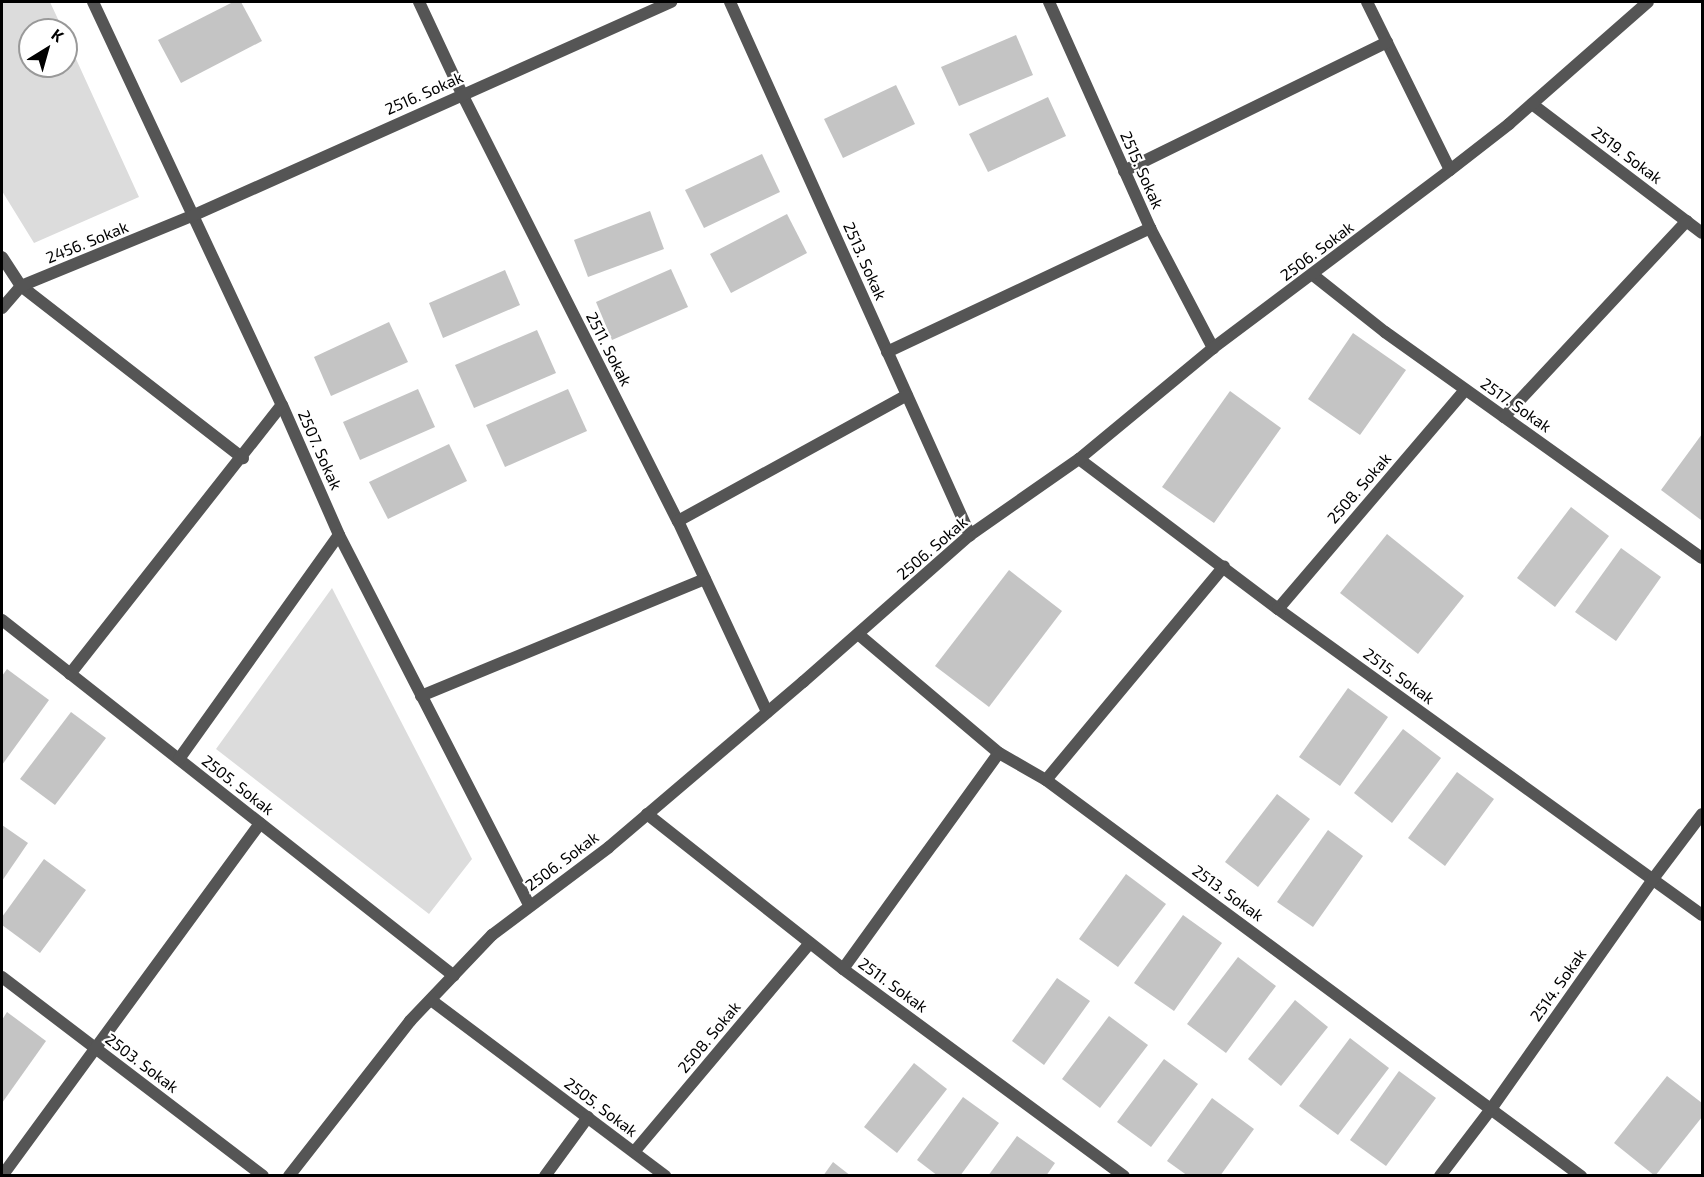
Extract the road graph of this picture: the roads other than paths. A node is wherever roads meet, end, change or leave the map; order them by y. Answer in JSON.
{"nodes":[{"id":1,"x":93,"y":2,"type":"edge"},
{"id":2,"x":419,"y":2,"type":"edge"},
{"id":3,"x":671,"y":2,"type":"edge"},
{"id":4,"x":730,"y":2,"type":"edge"},
{"id":5,"x":1049,"y":2,"type":"edge"},
{"id":6,"x":1367,"y":2,"type":"edge"},
{"id":7,"x":1648,"y":2,"type":"edge"},
{"id":8,"x":1387,"y":42,"type":"junction"},
{"id":9,"x":462,"y":94,"type":"junction"},
{"id":10,"x":1532,"y":104,"type":"junction"},
{"id":11,"x":1450,"y":170,"type":"junction"},
{"id":12,"x":1124,"y":171,"type":"junction"},
{"id":13,"x":192,"y":216,"type":"junction"},
{"id":14,"x":1687,"y":221,"type":"junction"},
{"id":15,"x":1150,"y":228,"type":"junction"},
{"id":16,"x":1702,"y":233,"type":"edge"},
{"id":17,"x":2,"y":257,"type":"edge"},
{"id":18,"x":1313,"y":275,"type":"junction"},
{"id":19,"x":21,"y":286,"type":"junction"},
{"id":20,"x":2,"y":308,"type":"edge"},
{"id":21,"x":1213,"y":348,"type":"junction"},
{"id":22,"x":887,"y":352,"type":"junction"},
{"id":23,"x":1465,"y":390,"type":"junction"},
{"id":24,"x":908,"y":395,"type":"junction"},
{"id":25,"x":282,"y":405,"type":"junction"},
{"id":26,"x":1504,"y":417,"type":"junction"},
{"id":27,"x":243,"y":458,"type":"junction"},
{"id":28,"x":1079,"y":459,"type":"junction"},
{"id":29,"x":678,"y":521,"type":"junction"},
{"id":30,"x":339,"y":535,"type":"junction"},
{"id":31,"x":970,"y":535,"type":"junction"},
{"id":32,"x":1702,"y":558,"type":"edge"},
{"id":33,"x":1224,"y":566,"type":"junction"},
{"id":34,"x":705,"y":579,"type":"junction"},
{"id":35,"x":1278,"y":609,"type":"junction"},
{"id":36,"x":2,"y":620,"type":"edge"},
{"id":37,"x":858,"y":633,"type":"junction"},
{"id":38,"x":70,"y":674,"type":"junction"},
{"id":39,"x":421,"y":696,"type":"junction"},
{"id":40,"x":767,"y":712,"type":"junction"},
{"id":41,"x":999,"y":753,"type":"junction"},
{"id":42,"x":179,"y":759,"type":"junction"},
{"id":43,"x":1046,"y":780,"type":"junction"},
{"id":44,"x":646,"y":814,"type":"junction"},
{"id":45,"x":1702,"y":814,"type":"edge"},
{"id":46,"x":260,"y":823,"type":"junction"},
{"id":47,"x":1653,"y":879,"type":"junction"},
{"id":48,"x":530,"y":906,"type":"junction"},
{"id":49,"x":1702,"y":915,"type":"edge"},
{"id":50,"x":810,"y":943,"type":"junction"},
{"id":51,"x":843,"y":969,"type":"junction"},
{"id":52,"x":454,"y":976,"type":"junction"},
{"id":53,"x":2,"y":977,"type":"edge"},
{"id":54,"x":431,"y":1000,"type":"junction"},
{"id":55,"x":95,"y":1048,"type":"junction"},
{"id":56,"x":1491,"y":1109,"type":"junction"},
{"id":57,"x":588,"y":1117,"type":"junction"},
{"id":58,"x":634,"y":1152,"type":"junction"},
{"id":59,"x":2,"y":1176,"type":"edge"},
{"id":60,"x":263,"y":1176,"type":"edge"},
{"id":61,"x":289,"y":1176,"type":"edge"},
{"id":62,"x":545,"y":1176,"type":"edge"},
{"id":63,"x":665,"y":1176,"type":"edge"},
{"id":64,"x":1124,"y":1176,"type":"edge"},
{"id":65,"x":1440,"y":1176,"type":"edge"},
{"id":66,"x":1581,"y":1176,"type":"edge"}],
"edges":[{"from":1,"to":13,"type":"street","name":"2507. Sokak"},
{"from":2,"to":9,"type":"street","name":"2511. Sokak"},
{"from":3,"to":9,"type":"street","name":"2516. Sokak"},
{"from":4,"to":22,"type":"street","name":"2513. Sokak"},
{"from":5,"to":12,"type":"street","name":"2515. Sokak"},
{"from":6,"to":8,"type":"street"},
{"from":7,"to":10,"type":"street","name":"2506. Sokak"},
{"from":8,"to":11,"type":"street"},
{"from":8,"to":12,"type":"street"},
{"from":9,"to":13,"type":"street","name":"2516. Sokak"},
{"from":9,"to":29,"type":"street","name":"2511. Sokak"},
{"from":10,"to":11,"type":"street","name":"2506. Sokak"},
{"from":10,"to":14,"type":"street","name":"2519. Sokak"},
{"from":11,"to":18,"type":"street","name":"2506. Sokak"},
{"from":12,"to":15,"type":"street","name":"2515. Sokak"},
{"from":13,"to":19,"type":"street","name":"2456. Sokak"},
{"from":13,"to":25,"type":"street","name":"2507. Sokak"},
{"from":14,"to":16,"type":"street","name":"2519. Sokak"},
{"from":14,"to":26,"type":"street"},
{"from":15,"to":21,"type":"street","name":"2515. Sokak"},
{"from":15,"to":22,"type":"street"},
{"from":17,"to":19,"type":"street"},
{"from":18,"to":21,"type":"street","name":"2506. Sokak"},
{"from":18,"to":23,"type":"street","name":"2517. Sokak"},
{"from":19,"to":20,"type":"street","name":"2456. Sokak"},
{"from":19,"to":27,"type":"street"},
{"from":21,"to":28,"type":"street","name":"2506. Sokak"},
{"from":22,"to":24,"type":"street","name":"2513. Sokak"},
{"from":23,"to":26,"type":"street","name":"2517. Sokak"},
{"from":23,"to":35,"type":"street","name":"2508. Sokak"},
{"from":24,"to":29,"type":"street"},
{"from":24,"to":31,"type":"street","name":"2513. Sokak"},
{"from":25,"to":27,"type":"street"},
{"from":25,"to":30,"type":"street","name":"2507. Sokak"},
{"from":26,"to":32,"type":"street","name":"2517. Sokak"},
{"from":27,"to":38,"type":"street"},
{"from":28,"to":31,"type":"street","name":"2506. Sokak"},
{"from":28,"to":33,"type":"street","name":"2515. Sokak"},
{"from":29,"to":34,"type":"street","name":"2511. Sokak"},
{"from":30,"to":39,"type":"street","name":"2507. Sokak"},
{"from":30,"to":42,"type":"street"},
{"from":31,"to":37,"type":"street","name":"2506. Sokak"},
{"from":33,"to":35,"type":"street","name":"2515. Sokak"},
{"from":33,"to":43,"type":"street"},
{"from":34,"to":39,"type":"street"},
{"from":34,"to":40,"type":"street","name":"2511. Sokak"},
{"from":35,"to":47,"type":"street","name":"2515. Sokak"},
{"from":36,"to":38,"type":"street","name":"2505. Sokak"},
{"from":37,"to":40,"type":"street","name":"2506. Sokak"},
{"from":37,"to":41,"type":"street","name":"2513. Sokak"},
{"from":38,"to":42,"type":"street","name":"2505. Sokak"},
{"from":39,"to":48,"type":"street","name":"2507. Sokak"},
{"from":40,"to":44,"type":"street","name":"2506. Sokak"},
{"from":41,"to":43,"type":"street","name":"2513. Sokak"},
{"from":41,"to":51,"type":"street"},
{"from":42,"to":46,"type":"street","name":"2505. Sokak"},
{"from":43,"to":56,"type":"street","name":"2513. Sokak"},
{"from":44,"to":48,"type":"street","name":"2506. Sokak"},
{"from":44,"to":50,"type":"street","name":"2511. Sokak"},
{"from":45,"to":47,"type":"street","name":"2514. Sokak"},
{"from":46,"to":52,"type":"street","name":"2505. Sokak"},
{"from":46,"to":55,"type":"street"},
{"from":47,"to":49,"type":"street","name":"2515. Sokak"},
{"from":47,"to":56,"type":"street","name":"2514. Sokak"},
{"from":48,"to":52,"type":"street","name":"2506. Sokak"},
{"from":50,"to":51,"type":"street","name":"2511. Sokak"},
{"from":50,"to":58,"type":"street","name":"2508. Sokak"},
{"from":51,"to":64,"type":"street","name":"2511. Sokak"},
{"from":52,"to":54,"type":"street","name":"2506. Sokak"},
{"from":53,"to":55,"type":"street","name":"2503. Sokak"},
{"from":54,"to":57,"type":"street","name":"2505. Sokak"},
{"from":54,"to":61,"type":"street","name":"2506. Sokak"},
{"from":55,"to":59,"type":"street"},
{"from":55,"to":60,"type":"street","name":"2503. Sokak"},
{"from":56,"to":65,"type":"street","name":"2514. Sokak"},
{"from":56,"to":66,"type":"street","name":"2513. Sokak"},
{"from":57,"to":58,"type":"street","name":"2505. Sokak"},
{"from":57,"to":62,"type":"street"},
{"from":58,"to":63,"type":"street","name":"2505. Sokak"}]}
